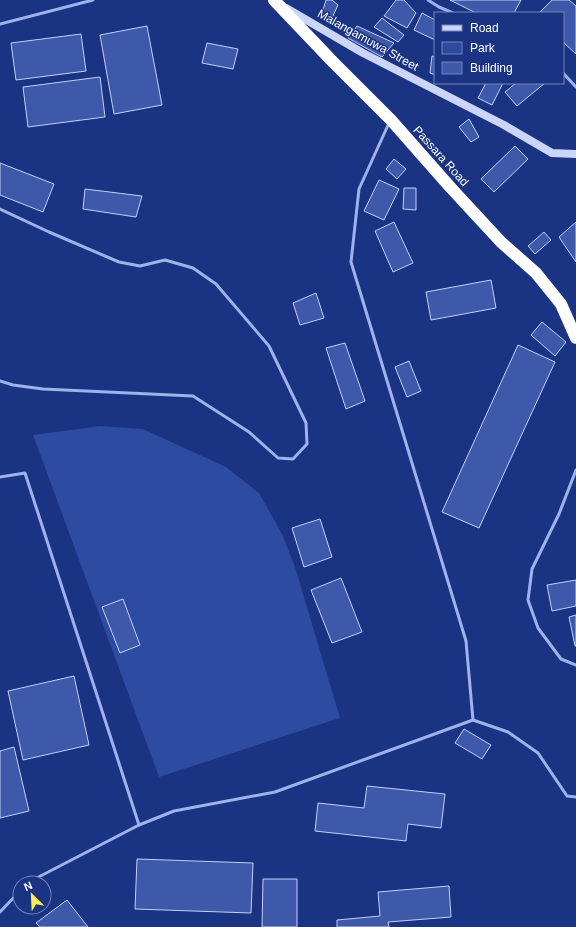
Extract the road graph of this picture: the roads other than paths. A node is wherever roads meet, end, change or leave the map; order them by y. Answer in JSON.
{"nodes":[{"id":1,"x":93,"y":0,"type":"edge"},
{"id":2,"x":428,"y":0,"type":"edge"},
{"id":3,"x":278,"y":1,"type":"edge"},
{"id":4,"x":450,"y":12,"type":"edge"},
{"id":5,"x":0,"y":24,"type":"edge"},
{"id":6,"x":564,"y":74,"type":"edge"},
{"id":7,"x":576,"y":87,"type":"edge"},
{"id":8,"x":391,"y":120,"type":"junction"},
{"id":9,"x":576,"y":154,"type":"edge"},
{"id":10,"x":0,"y":209,"type":"edge"},
{"id":11,"x":576,"y":338,"type":"edge"},
{"id":12,"x":0,"y":381,"type":"edge"},
{"id":13,"x":576,"y":470,"type":"edge"},
{"id":14,"x":0,"y":477,"type":"edge"},
{"id":15,"x":576,"y":665,"type":"edge"},
{"id":16,"x":473,"y":720,"type":"junction"},
{"id":17,"x":576,"y":797,"type":"edge"},
{"id":18,"x":139,"y":826,"type":"junction"},
{"id":19,"x":44,"y":875,"type":"edge"},
{"id":20,"x":12,"y":899,"type":"edge"},
{"id":21,"x":0,"y":912,"type":"edge"}],
"edges":[{"from":1,"to":5,"type":"lane"},
{"from":2,"to":4,"type":"lane"},
{"from":3,"to":8,"type":"highway","name":"Passara Road"},
{"from":3,"to":9,"type":"street","name":"Malangamuwa Street"},
{"from":6,"to":7,"type":"lane"},
{"from":8,"to":11,"type":"highway","name":"Passara Road"},
{"from":8,"to":16,"type":"lane"},
{"from":10,"to":12,"type":"lane"},
{"from":13,"to":15,"type":"lane"},
{"from":14,"to":18,"type":"lane"},
{"from":16,"to":17,"type":"lane"},
{"from":16,"to":18,"type":"lane"},
{"from":18,"to":19,"type":"lane"},
{"from":20,"to":21,"type":"lane"}]}
